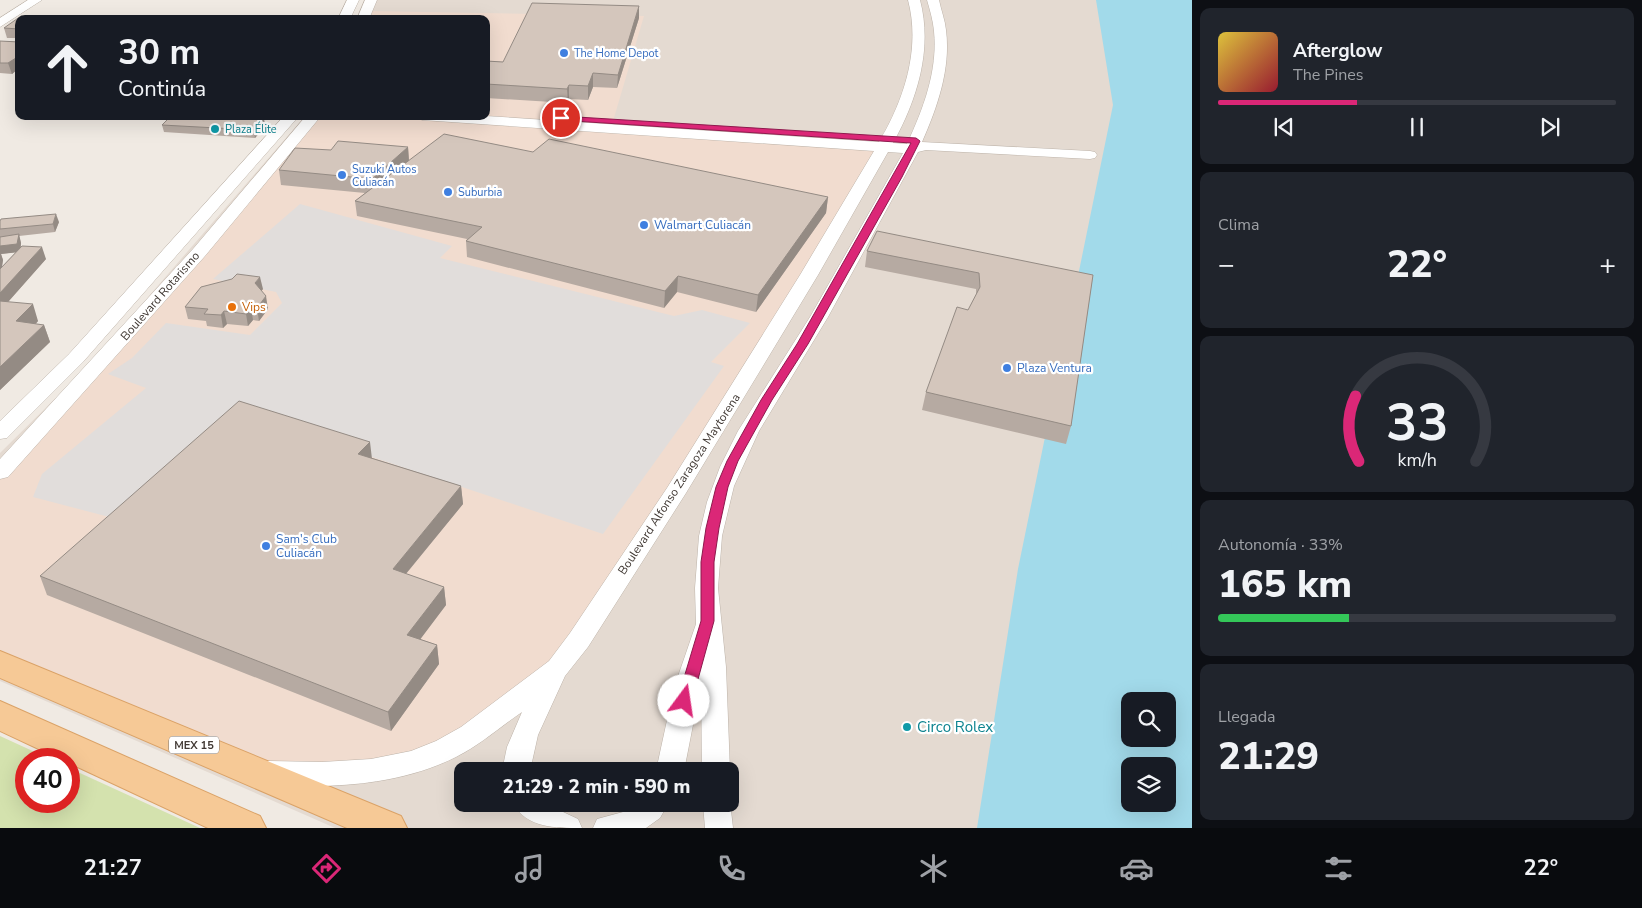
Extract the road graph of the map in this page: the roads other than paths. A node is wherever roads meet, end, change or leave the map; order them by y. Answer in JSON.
{"nodes":[{"id":1,"x":25,"y":0,"type":"edge"},
{"id":2,"x":36,"y":0,"type":"edge"},
{"id":3,"x":353,"y":0,"type":"edge"},
{"id":4,"x":371,"y":0,"type":"edge"},
{"id":5,"x":916,"y":8,"type":"edge"},
{"id":6,"x":936,"y":8,"type":"edge"},
{"id":7,"x":346,"y":15,"type":"edge"},
{"id":8,"x":365,"y":15,"type":"edge"},
{"id":9,"x":0,"y":16,"type":"edge"},
{"id":10,"x":0,"y":23,"type":"edge"},
{"id":11,"x":490,"y":114,"type":"edge"},
{"id":12,"x":288,"y":120,"type":"edge"},
{"id":13,"x":311,"y":120,"type":"edge"},
{"id":14,"x":490,"y":120,"type":"edge"},
{"id":15,"x":885,"y":143,"type":"junction"},
{"id":16,"x":918,"y":145,"type":"junction"},
{"id":17,"x":1090,"y":154,"type":"dead end"},
{"id":18,"x":0,"y":433,"type":"edge"},
{"id":19,"x":0,"y":472,"type":"edge"},
{"id":20,"x":708,"y":621,"type":"junction"},
{"id":21,"x":1,"y":664,"type":"edge"},
{"id":22,"x":558,"y":668,"type":"junction"},
{"id":23,"x":0,"y":715,"type":"edge"},
{"id":24,"x":517,"y":762,"type":"edge"},
{"id":25,"x":672,"y":762,"type":"edge"},
{"id":26,"x":716,"y":762,"type":"edge"},
{"id":27,"x":259,"y":772,"type":"junction"},
{"id":28,"x":534,"y":812,"type":"edge"},
{"id":29,"x":645,"y":812,"type":"edge"},
{"id":30,"x":718,"y":812,"type":"edge"},
{"id":31,"x":247,"y":828,"type":"edge"},
{"id":32,"x":388,"y":828,"type":"edge"},
{"id":33,"x":568,"y":828,"type":"edge"},
{"id":34,"x":607,"y":828,"type":"edge"},
{"id":35,"x":719,"y":828,"type":"edge"}],
"edges":[{"from":1,"to":9,"type":"street"},
{"from":2,"to":10,"type":"street"},
{"from":3,"to":7,"type":"street"},
{"from":4,"to":8,"type":"street"},
{"from":5,"to":6,"type":"street"},
{"from":5,"to":15,"type":"street","name":"Boulevard Alfonso Zaragoza Maytorena"},
{"from":6,"to":16,"type":"street"},
{"from":11,"to":15,"type":"street"},
{"from":12,"to":18,"type":"street","name":"Boulevard Rotarismo"},
{"from":13,"to":19,"type":"street","name":"Boulevard Rotarismo"},
{"from":14,"to":15,"type":"street"},
{"from":15,"to":16,"type":"street"},
{"from":15,"to":22,"type":"street","name":"Boulevard Alfonso Zaragoza Maytorena"},
{"from":16,"to":17,"type":"street"},
{"from":16,"to":20,"type":"street"},
{"from":20,"to":25,"type":"street"},
{"from":20,"to":26,"type":"street"},
{"from":21,"to":27,"type":"main road","number":"MEX 15"},
{"from":22,"to":24,"type":"street"},
{"from":22,"to":27,"type":"street","name":"Boulevard Alfonso Zaragoza Maytorena"},
{"from":23,"to":31,"type":"main road"},
{"from":27,"to":32,"type":"main road","number":"MEX 15"},
{"from":28,"to":33,"type":"street"},
{"from":29,"to":34,"type":"street"},
{"from":30,"to":35,"type":"street"}]}
